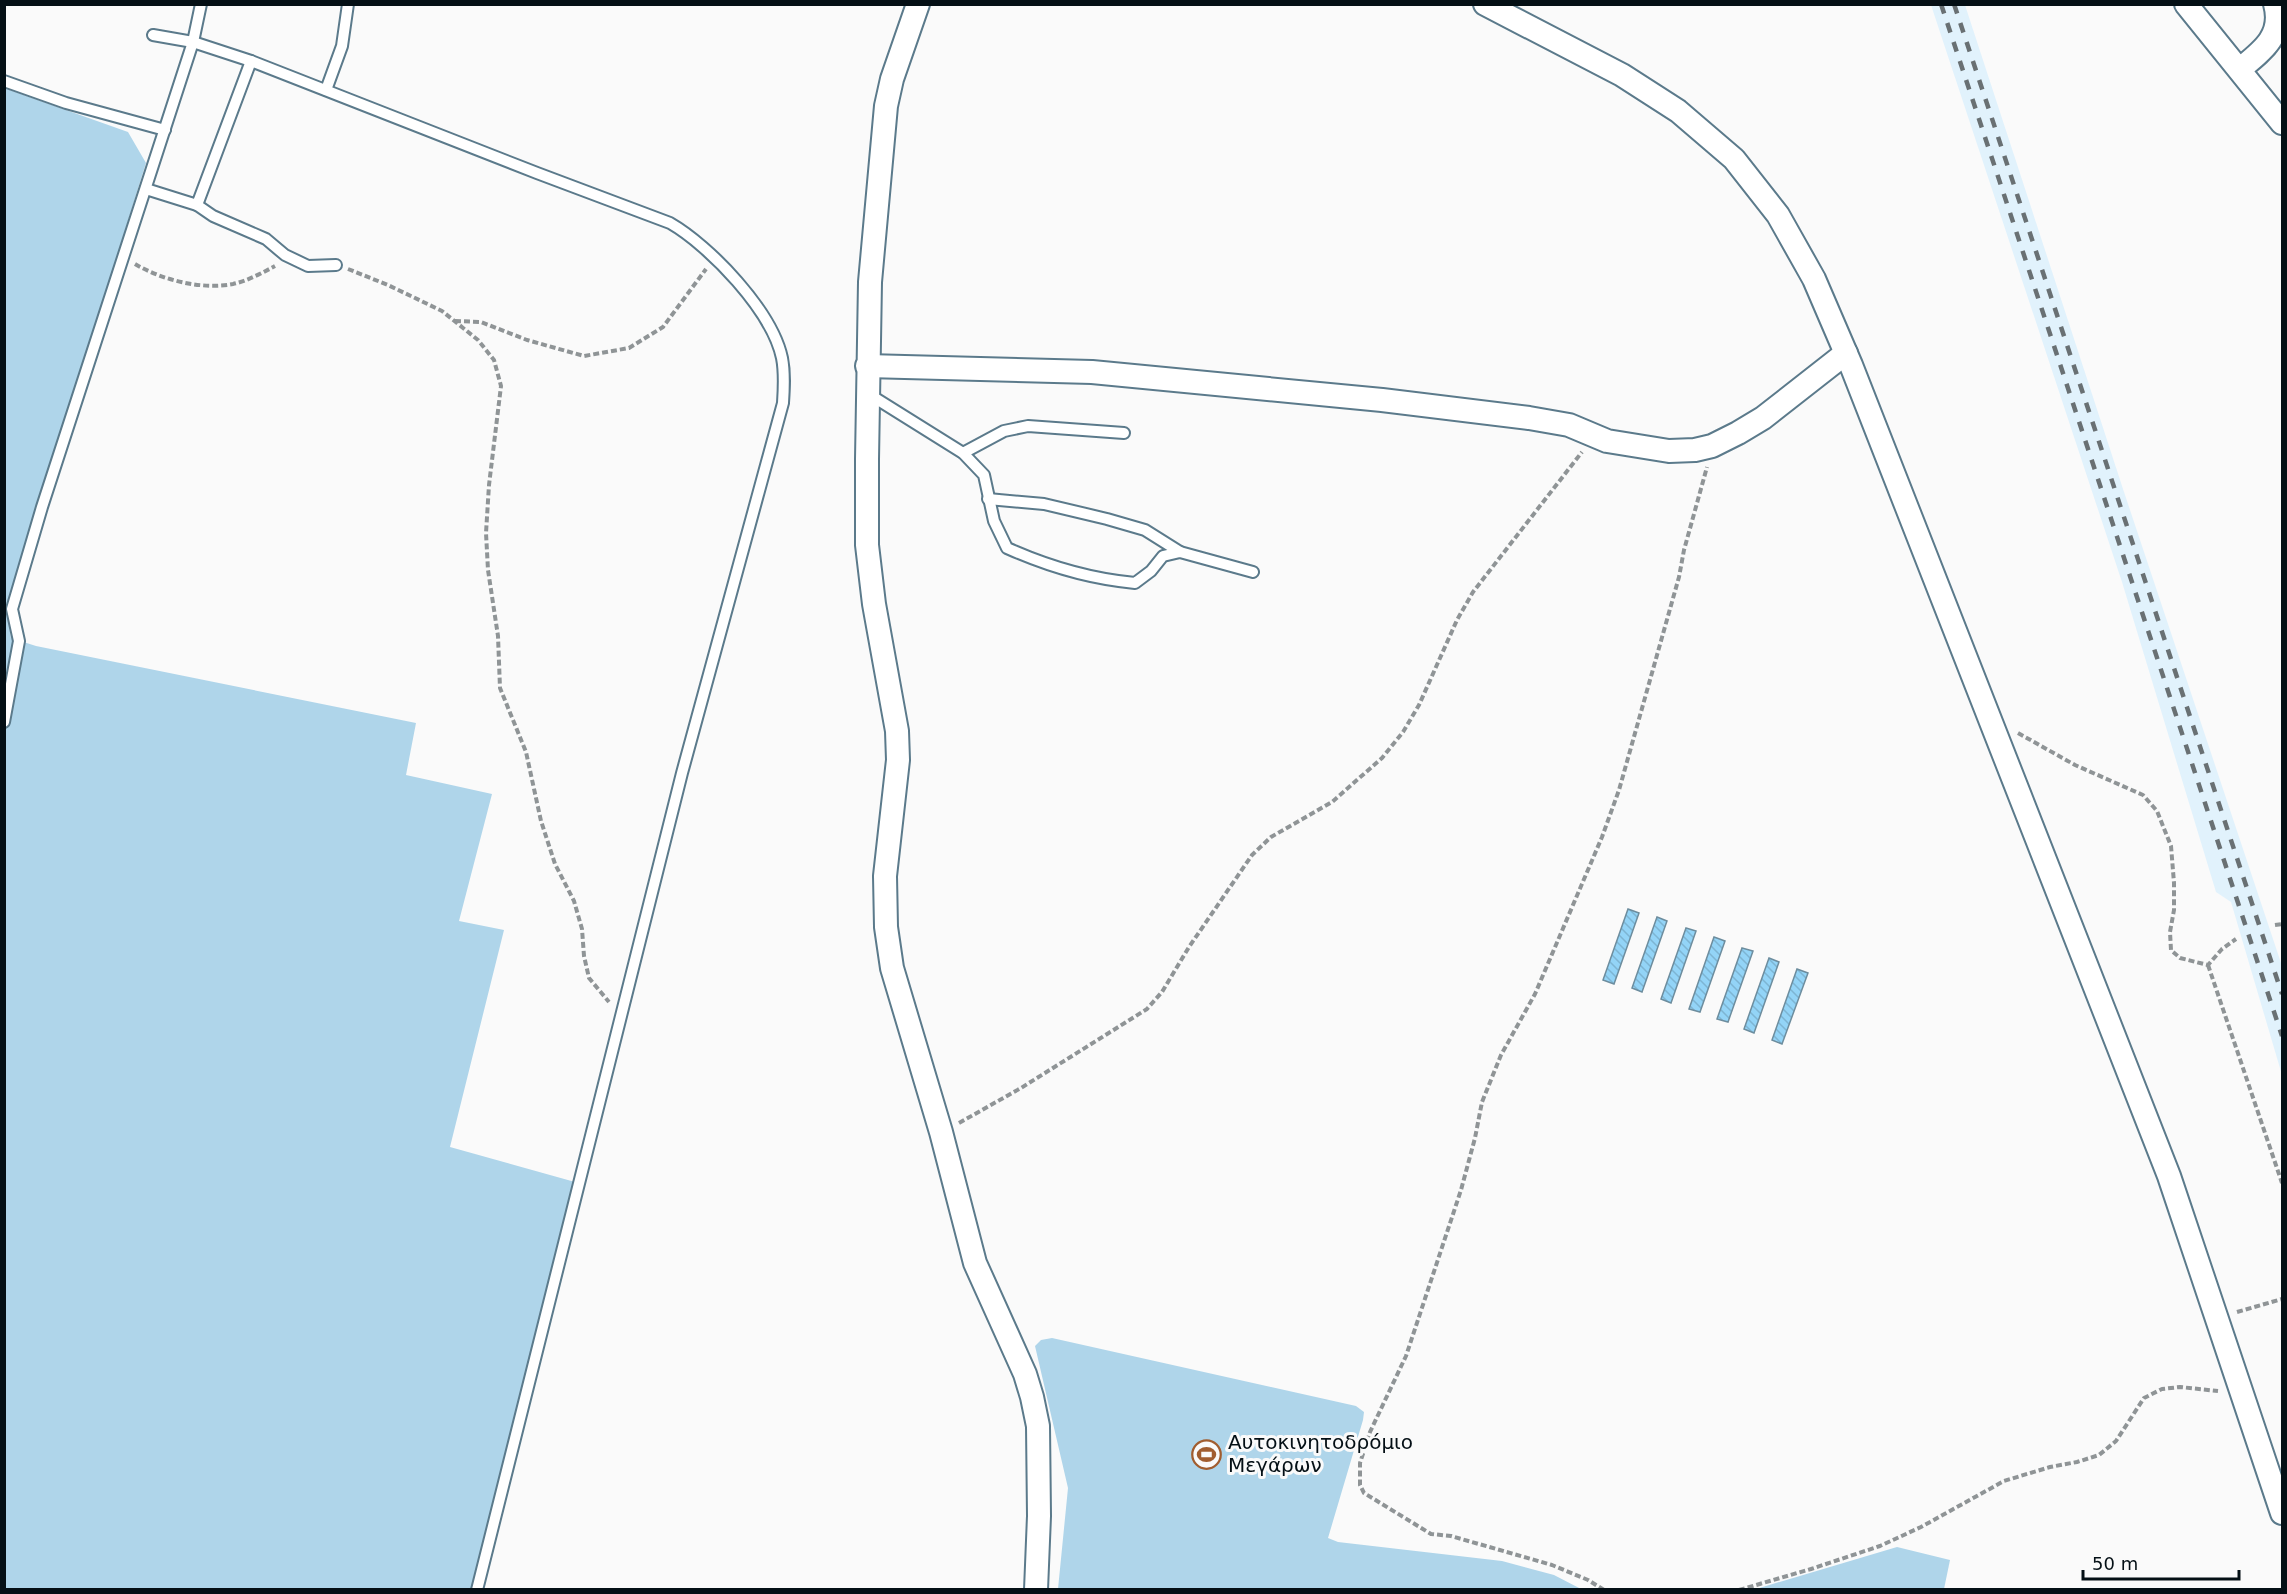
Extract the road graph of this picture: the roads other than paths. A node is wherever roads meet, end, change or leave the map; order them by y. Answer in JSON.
{"nodes":[{"id":1,"x":201,"y":4,"type":"edge"},
{"id":2,"x":348,"y":4,"type":"edge"},
{"id":3,"x":918,"y":4,"type":"edge"},
{"id":4,"x":1485,"y":4,"type":"edge"},
{"id":5,"x":2186,"y":4,"type":"edge"},
{"id":6,"x":2275,"y":4,"type":"edge"},
{"id":7,"x":153,"y":35,"type":"dead end"},
{"id":8,"x":194,"y":42,"type":"junction"},
{"id":9,"x":251,"y":61,"type":"junction"},
{"id":10,"x":2240,"y":69,"type":"junction"},
{"id":11,"x":4,"y":81,"type":"edge"},
{"id":12,"x":326,"y":90,"type":"junction"},
{"id":13,"x":2283,"y":123,"type":"edge"},
{"id":14,"x":165,"y":130,"type":"junction"},
{"id":15,"x":146,"y":189,"type":"junction"},
{"id":16,"x":197,"y":205,"type":"junction"},
{"id":17,"x":336,"y":265,"type":"road end"},
{"id":18,"x":1846,"y":353,"type":"junction"},
{"id":19,"x":867,"y":366,"type":"junction"},
{"id":20,"x":867,"y":393,"type":"junction"},
{"id":21,"x":1124,"y":433,"type":"dead end"},
{"id":22,"x":963,"y":453,"type":"junction"},
{"id":23,"x":987,"y":499,"type":"junction"},
{"id":24,"x":1180,"y":552,"type":"junction"},
{"id":25,"x":1253,"y":572,"type":"dead end"},
{"id":26,"x":4,"y":722,"type":"edge"},
{"id":27,"x":2283,"y":1513,"type":"edge"},
{"id":28,"x":477,"y":1590,"type":"edge"},
{"id":29,"x":1036,"y":1590,"type":"edge"}],
"edges":[{"from":1,"to":8,"type":"lane"},
{"from":2,"to":12,"type":"lane"},
{"from":3,"to":19,"type":"street"},
{"from":4,"to":18,"type":"street"},
{"from":5,"to":10,"type":"street"},
{"from":6,"to":10,"type":"street"},
{"from":7,"to":8,"type":"lane"},
{"from":8,"to":9,"type":"lane"},
{"from":8,"to":14,"type":"lane"},
{"from":9,"to":12,"type":"lane"},
{"from":9,"to":16,"type":"lane"},
{"from":10,"to":13,"type":"street"},
{"from":11,"to":14,"type":"lane"},
{"from":12,"to":28,"type":"lane"},
{"from":14,"to":15,"type":"lane"},
{"from":15,"to":16,"type":"lane"},
{"from":15,"to":26,"type":"lane"},
{"from":16,"to":17,"type":"lane"},
{"from":18,"to":19,"type":"street"},
{"from":18,"to":27,"type":"street"},
{"from":19,"to":20,"type":"street"},
{"from":20,"to":22,"type":"lane"},
{"from":20,"to":29,"type":"street"},
{"from":21,"to":22,"type":"lane"},
{"from":22,"to":23,"type":"lane"},
{"from":23,"to":24,"type":"lane"},
{"from":23,"to":24,"type":"lane"},
{"from":24,"to":25,"type":"lane"}]}
